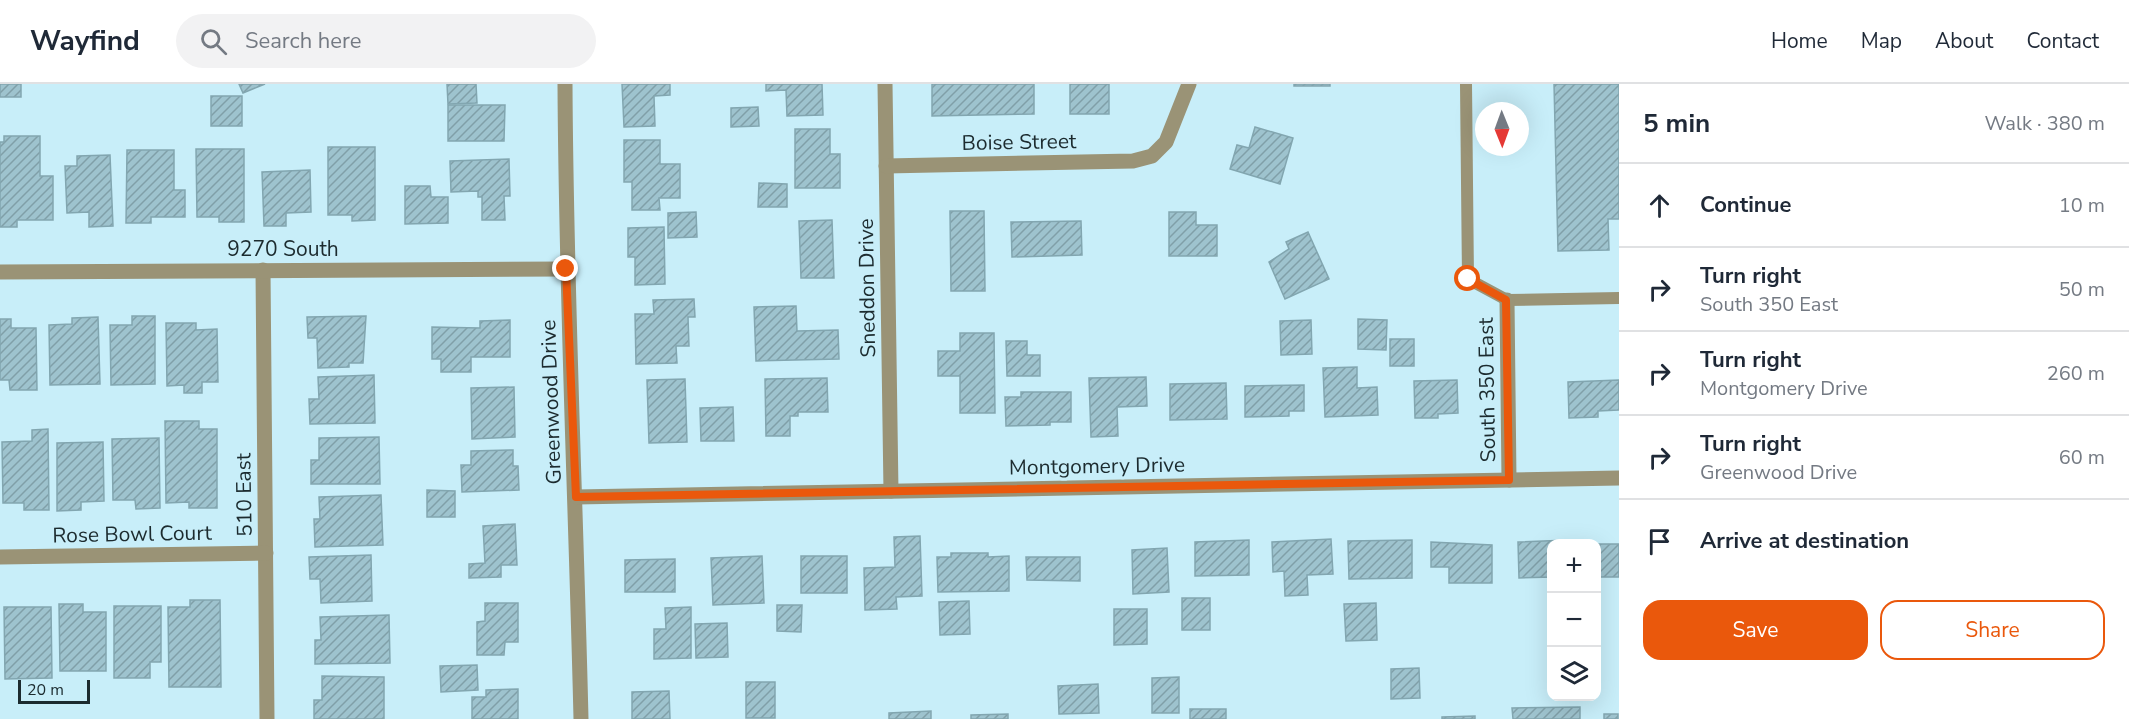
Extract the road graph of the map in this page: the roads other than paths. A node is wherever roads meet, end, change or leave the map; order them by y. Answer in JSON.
{"nodes":[{"id":1,"x":565,"y":84,"type":"edge"},
{"id":2,"x":885,"y":84,"type":"edge"},
{"id":3,"x":1189,"y":84,"type":"edge"},
{"id":4,"x":1466,"y":84,"type":"edge"},
{"id":5,"x":886,"y":166,"type":"junction"},
{"id":6,"x":566,"y":269,"type":"junction"},
{"id":7,"x":262,"y":270,"type":"junction"},
{"id":8,"x":0,"y":272,"type":"edge"},
{"id":9,"x":1619,"y":298,"type":"edge"},
{"id":10,"x":1506,"y":300,"type":"junction"},
{"id":11,"x":1619,"y":478,"type":"edge"},
{"id":12,"x":1509,"y":480,"type":"junction"},
{"id":13,"x":891,"y":491,"type":"junction"},
{"id":14,"x":576,"y":497,"type":"junction"},
{"id":15,"x":266,"y":553,"type":"junction"},
{"id":16,"x":0,"y":557,"type":"edge"},
{"id":17,"x":267,"y":719,"type":"edge"},
{"id":18,"x":580,"y":719,"type":"edge"}],
"edges":[{"from":1,"to":6,"type":"street","name":"Greenwood Drive"},
{"from":2,"to":5,"type":"street","name":"Sneddon Drive"},
{"from":3,"to":5,"type":"street","name":"Boise Street"},
{"from":4,"to":10,"type":"lane"},
{"from":5,"to":13,"type":"street","name":"Sneddon Drive"},
{"from":6,"to":7,"type":"street","name":"9270 South"},
{"from":6,"to":14,"type":"street","name":"Greenwood Drive"},
{"from":7,"to":8,"type":"street","name":"9270 South"},
{"from":7,"to":15,"type":"street","name":"510 East"},
{"from":9,"to":10,"type":"lane"},
{"from":10,"to":12,"type":"street","name":"South 350 East"},
{"from":11,"to":12,"type":"street","name":"Montgomery Drive"},
{"from":12,"to":13,"type":"street","name":"Montgomery Drive"},
{"from":13,"to":14,"type":"street","name":"Montgomery Drive"},
{"from":14,"to":18,"type":"street","name":"Greenwood Drive"},
{"from":15,"to":16,"type":"street","name":"Rose Bowl Court"},
{"from":15,"to":17,"type":"street","name":"510 East"}]}
